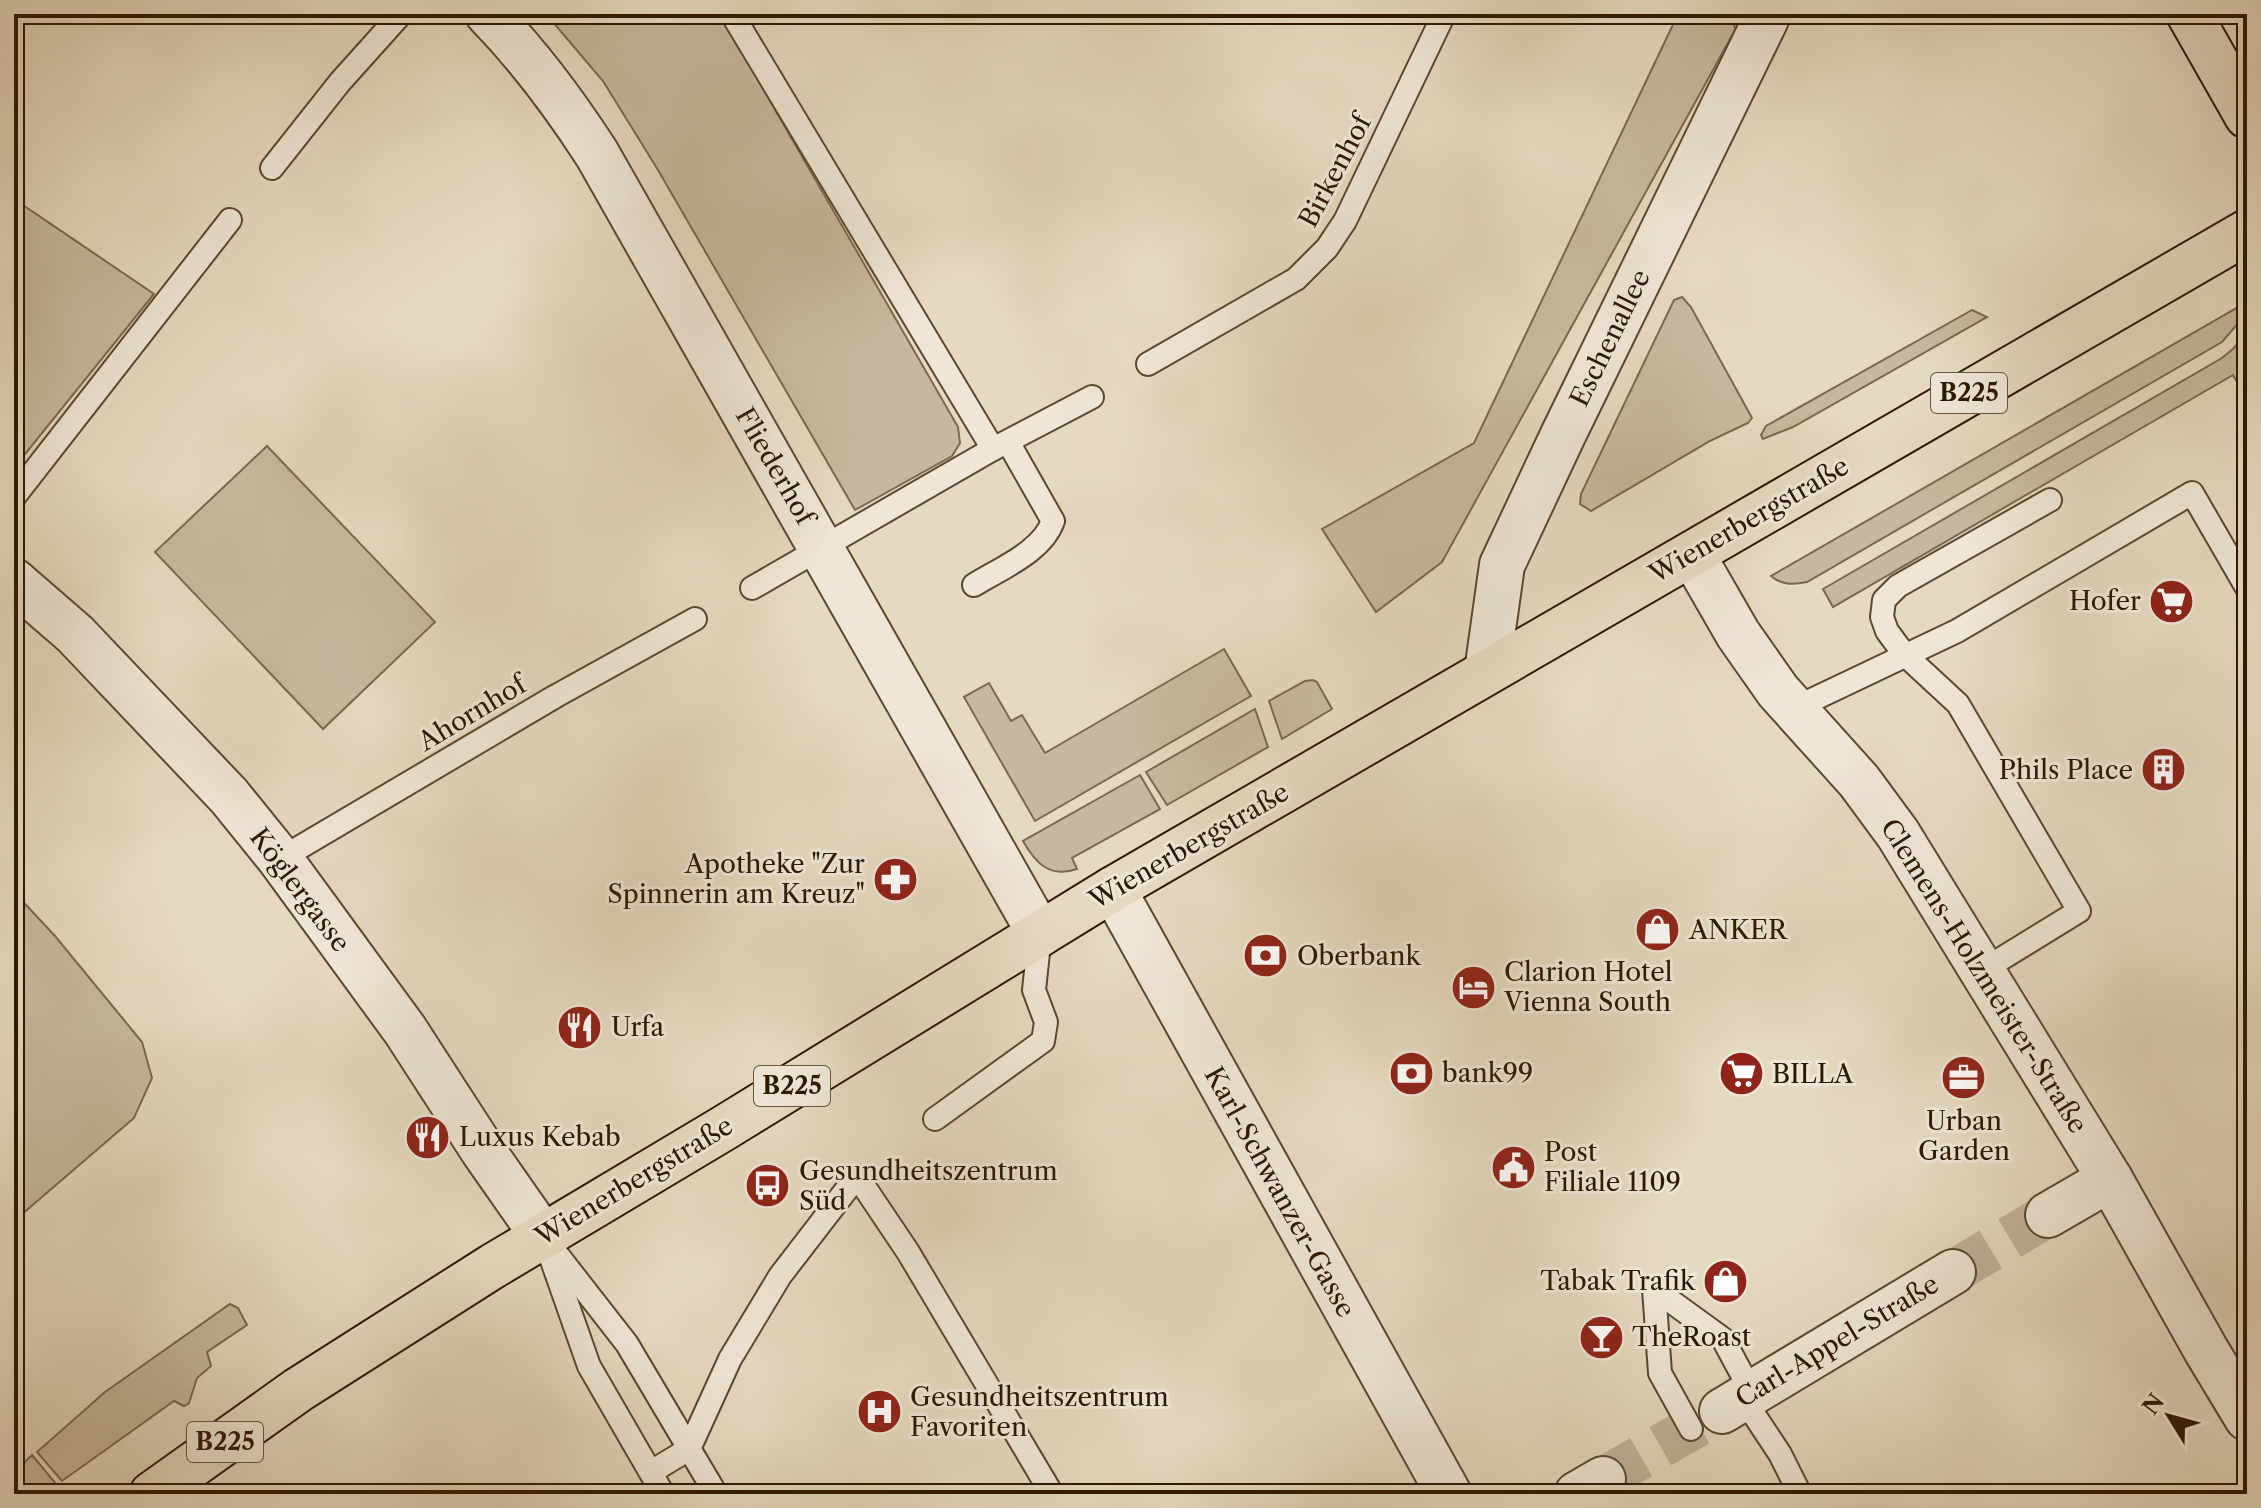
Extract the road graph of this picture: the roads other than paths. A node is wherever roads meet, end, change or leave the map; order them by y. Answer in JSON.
{"nodes":[{"id":1,"x":401,"y":14,"type":"edge"},
{"id":2,"x":488,"y":14,"type":"edge"},
{"id":3,"x":732,"y":14,"type":"edge"},
{"id":4,"x":1444,"y":14,"type":"edge"},
{"id":5,"x":1765,"y":14,"type":"edge"},
{"id":6,"x":2189,"y":14,"type":"edge"},
{"id":7,"x":2247,"y":116,"type":"edge"},
{"id":8,"x":272,"y":168,"type":"dead end"},
{"id":9,"x":230,"y":220,"type":"dead end"},
{"id":10,"x":2247,"y":232,"type":"edge"},
{"id":11,"x":1148,"y":364,"type":"dead end"},
{"id":12,"x":1092,"y":397,"type":"dead end"},
{"id":13,"x":1000,"y":446,"type":"junction"},
{"id":14,"x":14,"y":497,"type":"edge"},
{"id":15,"x":2050,"y":500,"type":"dead end"},
{"id":16,"x":822,"y":547,"type":"junction"},
{"id":17,"x":1692,"y":554,"type":"junction"},
{"id":18,"x":14,"y":581,"type":"edge"},
{"id":19,"x":974,"y":585,"type":"dead end"},
{"id":20,"x":752,"y":588,"type":"dead end"},
{"id":21,"x":2247,"y":588,"type":"edge"},
{"id":22,"x":695,"y":619,"type":"dead end"},
{"id":23,"x":1904,"y":654,"type":"junction"},
{"id":24,"x":1487,"y":672,"type":"junction"},
{"id":25,"x":1793,"y":709,"type":"junction"},
{"id":26,"x":280,"y":859,"type":"junction"},
{"id":27,"x":1113,"y":889,"type":"junction"},
{"id":28,"x":1040,"y":934,"type":"junction"},
{"id":29,"x":1983,"y":970,"type":"junction"},
{"id":30,"x":935,"y":1119,"type":"dead end"},
{"id":31,"x":2110,"y":1179,"type":"junction"},
{"id":32,"x":2048,"y":1215,"type":"tunnel mouth"},
{"id":33,"x":542,"y":1235,"type":"junction"},
{"id":34,"x":1953,"y":1272,"type":"tunnel mouth"},
{"id":35,"x":1727,"y":1408,"type":"junction"},
{"id":36,"x":2247,"y":1418,"type":"edge"},
{"id":37,"x":689,"y":1449,"type":"junction"},
{"id":38,"x":651,"y":1472,"type":"junction"},
{"id":39,"x":152,"y":1494,"type":"edge"},
{"id":40,"x":663,"y":1494,"type":"edge"},
{"id":41,"x":716,"y":1494,"type":"edge"},
{"id":42,"x":1052,"y":1494,"type":"edge"},
{"id":43,"x":1449,"y":1494,"type":"edge"},
{"id":44,"x":1800,"y":1494,"type":"edge"}],
"edges":[{"from":1,"to":8,"type":"lane"},
{"from":2,"to":16,"type":"street","name":"Fliederhof"},
{"from":3,"to":13,"type":"lane"},
{"from":4,"to":11,"type":"lane","name":"Birkenhof"},
{"from":5,"to":24,"type":"street","name":"Eschenallee"},
{"from":6,"to":7,"type":"main road"},
{"from":9,"to":14,"type":"lane"},
{"from":10,"to":17,"type":"main road","name":"Wienerbergstraße","number":"B225"},
{"from":12,"to":13,"type":"lane"},
{"from":13,"to":16,"type":"lane"},
{"from":13,"to":19,"type":"lane"},
{"from":15,"to":23,"type":"lane"},
{"from":16,"to":20,"type":"lane"},
{"from":16,"to":28,"type":"street","name":"Fliederhof"},
{"from":17,"to":24,"type":"main road","name":"Wienerbergstraße","number":"B225"},
{"from":17,"to":25,"type":"street","name":"Clemens-Holzmeister-Straße"},
{"from":18,"to":26,"type":"street","name":"Köglergasse"},
{"from":21,"to":23,"type":"lane"},
{"from":22,"to":26,"type":"lane","name":"Ahornhof"},
{"from":23,"to":25,"type":"lane"},
{"from":23,"to":29,"type":"lane"},
{"from":24,"to":27,"type":"main road","name":"Wienerbergstraße","number":"B225"},
{"from":25,"to":29,"type":"street","name":"Clemens-Holzmeister-Straße"},
{"from":26,"to":33,"type":"street","name":"Köglergasse"},
{"from":27,"to":28,"type":"main road","name":"Wienerbergstraße","number":"B225"},
{"from":27,"to":43,"type":"street","name":"Karl-Schwanzer-Gasse"},
{"from":28,"to":30,"type":"lane"},
{"from":28,"to":33,"type":"main road","name":"Wienerbergstraße","number":"B225"},
{"from":29,"to":31,"type":"street","name":"Clemens-Holzmeister-Straße"},
{"from":31,"to":32,"type":"street"},
{"from":31,"to":36,"type":"street","name":"Clemens-Holzmeister-Straße"},
{"from":33,"to":37,"type":"lane"},
{"from":33,"to":38,"type":"lane"},
{"from":33,"to":39,"type":"main road","name":"Wienerbergstraße","number":"B225"},
{"from":34,"to":35,"type":"street","name":"Carl-Appel-Straße"},
{"from":35,"to":35,"type":"lane"},
{"from":35,"to":44,"type":"lane"},
{"from":37,"to":38,"type":"lane"},
{"from":37,"to":41,"type":"lane"},
{"from":37,"to":42,"type":"lane"},
{"from":38,"to":40,"type":"lane"}]}
